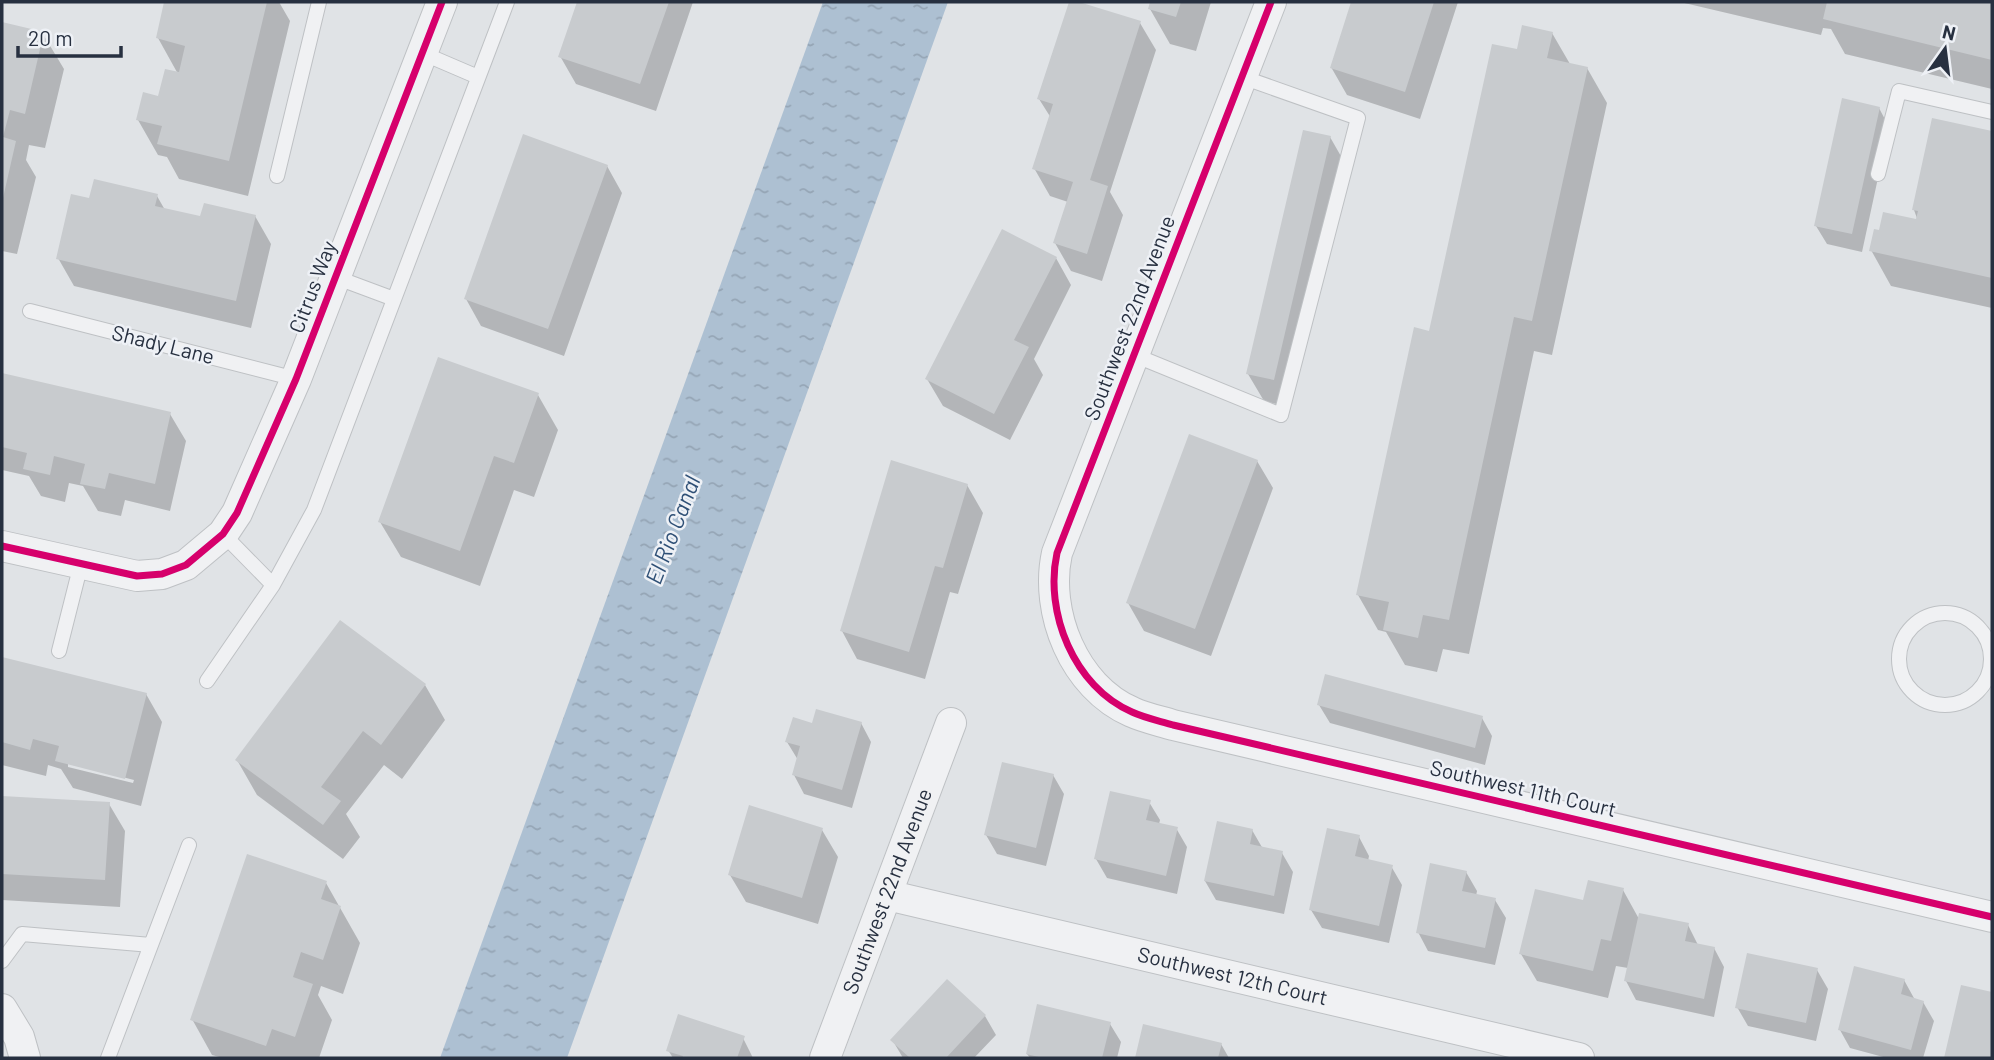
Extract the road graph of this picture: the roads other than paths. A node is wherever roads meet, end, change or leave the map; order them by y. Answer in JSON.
{"nodes":[{"id":1,"x":319,"y":2,"type":"edge"},
{"id":2,"x":506,"y":2,"type":"edge"},
{"id":3,"x":1271,"y":2,"type":"edge"},
{"id":4,"x":438,"y":3,"type":"edge"},
{"id":5,"x":422,"y":53,"type":"junction"},
{"id":6,"x":478,"y":77,"type":"junction"},
{"id":7,"x":1242,"y":77,"type":"junction"},
{"id":8,"x":1992,"y":112,"type":"edge"},
{"id":9,"x":1878,"y":174,"type":"dead end"},
{"id":10,"x":277,"y":176,"type":"dead end"},
{"id":11,"x":335,"y":277,"type":"junction"},
{"id":12,"x":394,"y":299,"type":"junction"},
{"id":13,"x":30,"y":311,"type":"dead end"},
{"id":14,"x":1134,"y":355,"type":"junction"},
{"id":15,"x":296,"y":379,"type":"junction"},
{"id":16,"x":223,"y":534,"type":"junction"},
{"id":17,"x":2,"y":546,"type":"edge"},
{"id":18,"x":81,"y":564,"type":"junction"},
{"id":19,"x":273,"y":585,"type":"junction"},
{"id":20,"x":1070,"y":650,"type":"joint"},
{"id":21,"x":59,"y":651,"type":"dead end"},
{"id":22,"x":1991,"y":670,"type":"edge"},
{"id":23,"x":207,"y":681,"type":"dead end"},
{"id":24,"x":951,"y":723,"type":"dead end"},
{"id":25,"x":190,"y":845,"type":"dead end"},
{"id":26,"x":887,"y":895,"type":"junction"},
{"id":27,"x":1992,"y":917,"type":"edge"},
{"id":28,"x":151,"y":945,"type":"junction"},
{"id":29,"x":2,"y":961,"type":"edge"},
{"id":30,"x":2,"y":1009,"type":"edge"},
{"id":31,"x":22,"y":1047,"type":"edge"},
{"id":32,"x":108,"y":1058,"type":"edge"},
{"id":33,"x":825,"y":1058,"type":"edge"},
{"id":34,"x":1579,"y":1058,"type":"edge"}],
"edges":[{"from":1,"to":10,"type":"lane"},
{"from":2,"to":6,"type":"lane"},
{"from":3,"to":7,"type":"street","name":"Southwest 22nd Avenue"},
{"from":4,"to":5,"type":"street","name":"Citrus Way"},
{"from":5,"to":6,"type":"lane"},
{"from":5,"to":11,"type":"street","name":"Citrus Way"},
{"from":6,"to":12,"type":"lane"},
{"from":7,"to":14,"type":"street","name":"Southwest 22nd Avenue"},
{"from":7,"to":14,"type":"lane"},
{"from":8,"to":9,"type":"lane"},
{"from":11,"to":12,"type":"lane"},
{"from":11,"to":15,"type":"street","name":"Citrus Way"},
{"from":12,"to":19,"type":"lane"},
{"from":13,"to":15,"type":"lane","name":"Shady Lane"},
{"from":14,"to":20,"type":"street","name":"Southwest 22nd Avenue"},
{"from":15,"to":16,"type":"street","name":"Citrus Way"},
{"from":16,"to":18,"type":"street","name":"Citrus Way"},
{"from":16,"to":19,"type":"lane"},
{"from":17,"to":18,"type":"street"},
{"from":18,"to":21,"type":"lane"},
{"from":19,"to":23,"type":"lane"},
{"from":20,"to":27,"type":"street","name":"Southwest 11th Court"},
{"from":22,"to":22,"type":"lane"},
{"from":24,"to":26,"type":"street","name":"Southwest 22nd Avenue"},
{"from":25,"to":28,"type":"lane"},
{"from":26,"to":33,"type":"street","name":"Southwest 22nd Avenue"},
{"from":26,"to":34,"type":"street","name":"Southwest 12th Court"},
{"from":28,"to":29,"type":"lane"},
{"from":28,"to":32,"type":"lane"},
{"from":30,"to":31,"type":"street"}]}
